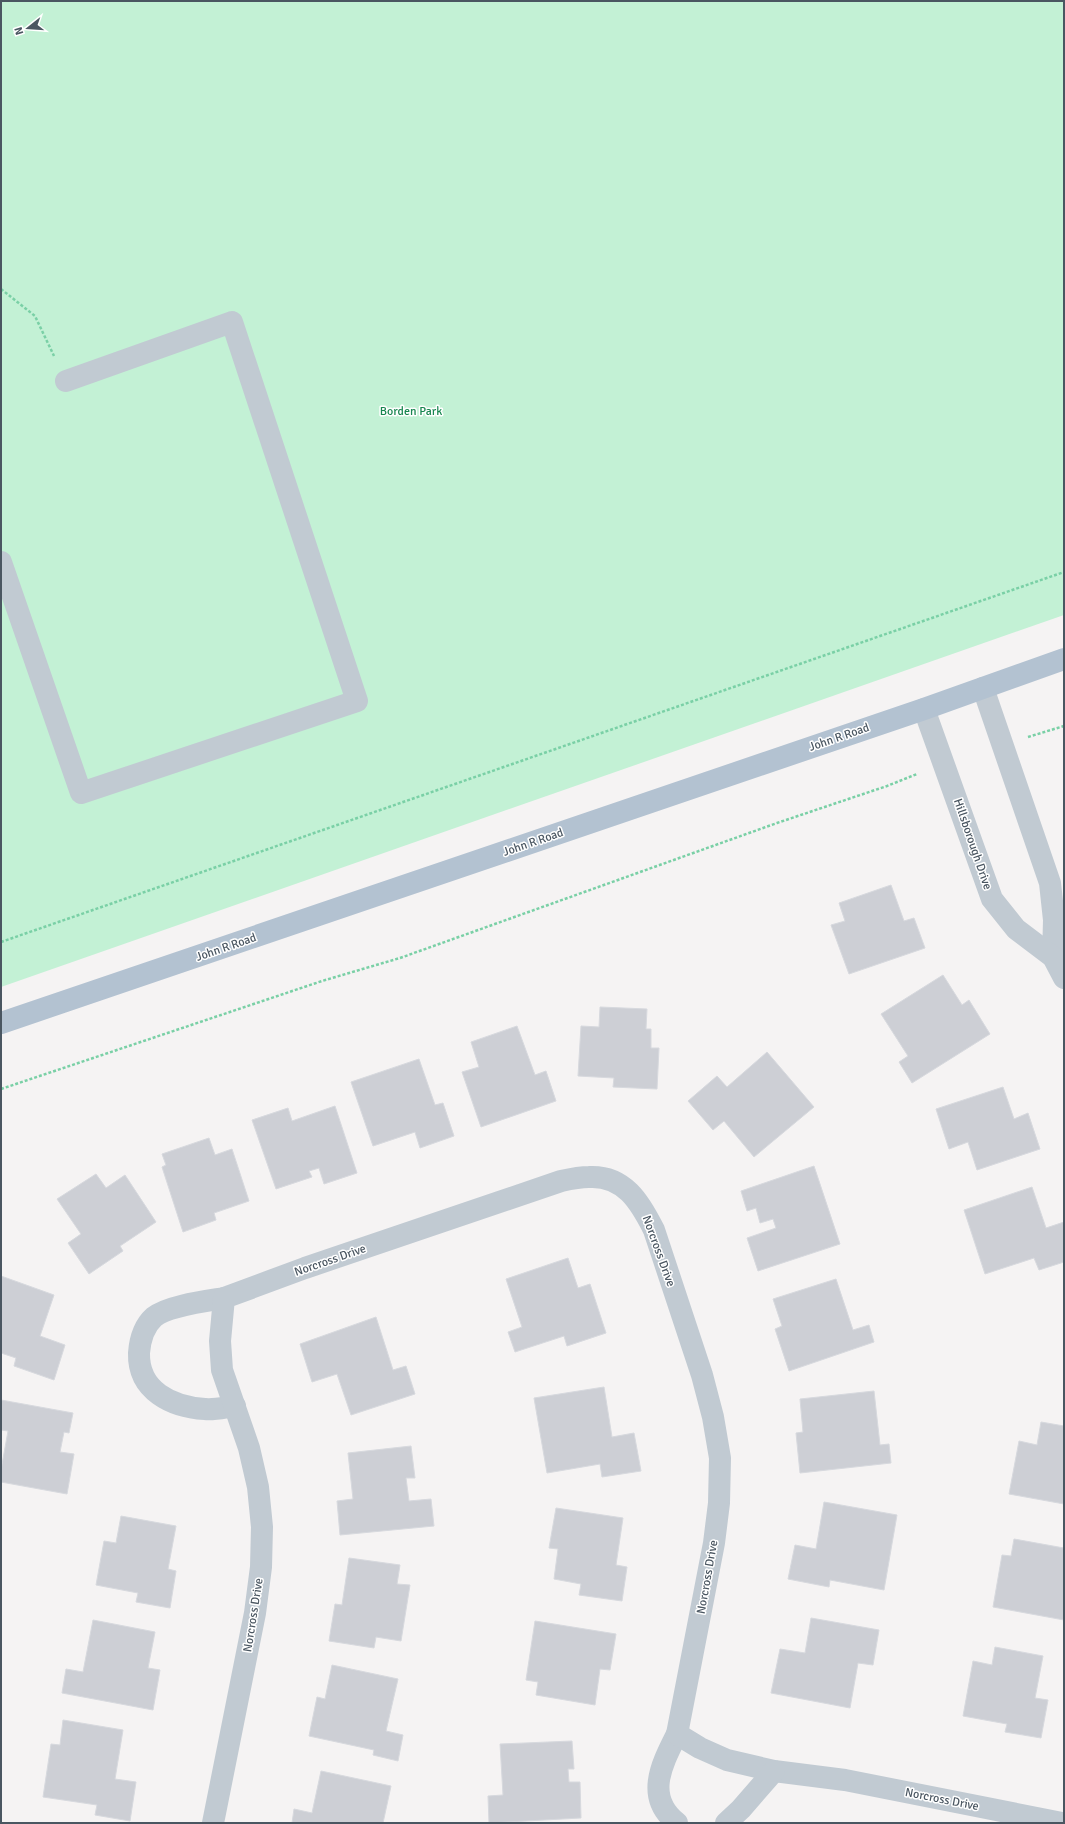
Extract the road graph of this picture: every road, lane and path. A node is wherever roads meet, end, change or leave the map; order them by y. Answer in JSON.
{"nodes":[{"id":1,"x":1,"y":289,"type":"edge"},
{"id":2,"x":66,"y":381,"type":"joint"},
{"id":3,"x":1,"y":562,"type":"edge"},
{"id":4,"x":1064,"y":572,"type":"edge"},
{"id":5,"x":1064,"y":659,"type":"edge"},
{"id":6,"x":983,"y":688,"type":"junction"},
{"id":7,"x":924,"y":708,"type":"junction"},
{"id":8,"x":1064,"y":726,"type":"edge"},
{"id":9,"x":1004,"y":745,"type":"junction"},
{"id":10,"x":945,"y":765,"type":"junction"},
{"id":11,"x":1,"y":942,"type":"edge"},
{"id":12,"x":1053,"y":957,"type":"junction"},
{"id":13,"x":1064,"y":978,"type":"edge"},
{"id":14,"x":1,"y":1024,"type":"edge"},
{"id":15,"x":1,"y":1089,"type":"edge"},
{"id":16,"x":224,"y":1298,"type":"junction"},
{"id":17,"x":235,"y":1406,"type":"junction"},
{"id":18,"x":677,"y":1734,"type":"junction"},
{"id":19,"x":774,"y":1771,"type":"junction"},
{"id":20,"x":213,"y":1823,"type":"edge"},
{"id":21,"x":677,"y":1823,"type":"edge"},
{"id":22,"x":726,"y":1823,"type":"edge"},
{"id":23,"x":1062,"y":1823,"type":"edge"}],
"edges":[{"from":1,"to":2,"type":"path"},
{"from":2,"to":3,"type":"street"},
{"from":4,"to":11,"type":"path"},
{"from":5,"to":6,"type":"main road","name":"John R Road"},
{"from":6,"to":7,"type":"main road","name":"John R Road"},
{"from":6,"to":9,"type":"street","name":"Hillsborough Drive"},
{"from":7,"to":10,"type":"street","name":"Hillsborough Drive"},
{"from":7,"to":14,"type":"main road","name":"John R Road"},
{"from":8,"to":9,"type":"path"},
{"from":9,"to":12,"type":"street","name":"Hillsborough Drive"},
{"from":10,"to":12,"type":"street","name":"Hillsborough Drive"},
{"from":10,"to":15,"type":"path"},
{"from":12,"to":13,"type":"street","name":"Hillsborough Drive"},
{"from":16,"to":17,"type":"street","name":"Norcross Drive"},
{"from":16,"to":17,"type":"street","name":"Norcross Drive"},
{"from":16,"to":18,"type":"street","name":"Norcross Drive"},
{"from":17,"to":20,"type":"street","name":"Norcross Drive"},
{"from":18,"to":19,"type":"street","name":"Norcross Drive"},
{"from":18,"to":21,"type":"street","name":"Norcross Drive"},
{"from":19,"to":22,"type":"street"},
{"from":19,"to":23,"type":"street","name":"Norcross Drive"}]}
